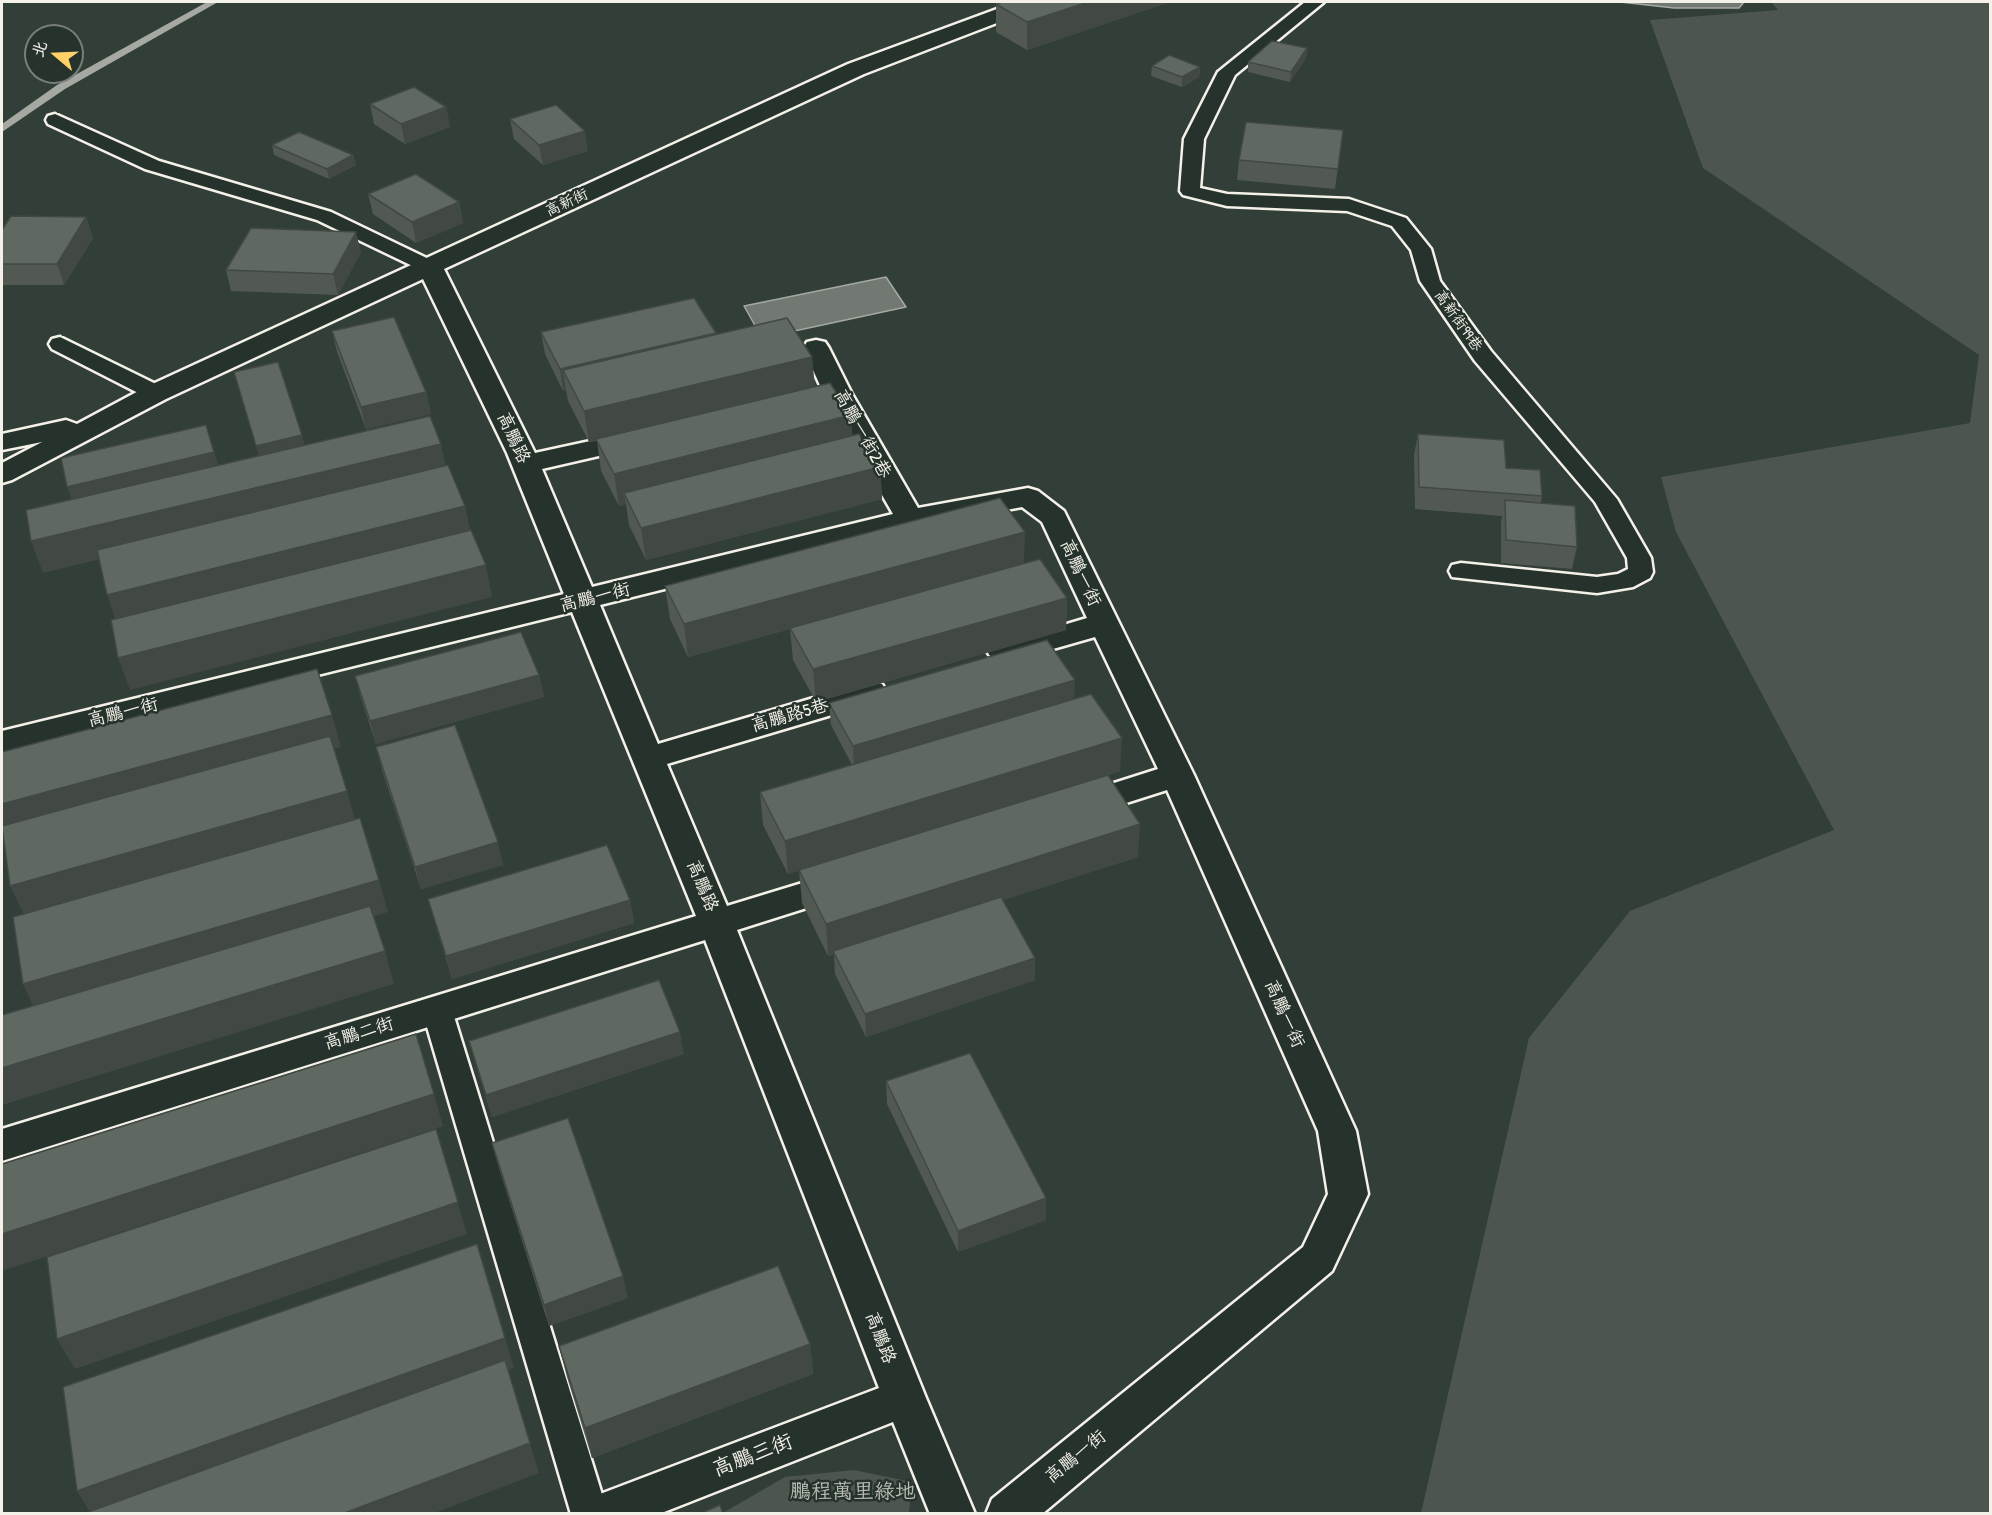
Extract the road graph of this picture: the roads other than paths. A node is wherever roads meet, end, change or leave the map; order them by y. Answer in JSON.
{"nodes":[{"id":1,"x":1034,"y":2,"type":"edge"},
{"id":2,"x":1315,"y":2,"type":"edge"},
{"id":3,"x":55,"y":120,"type":"dead end"},
{"id":4,"x":430,"y":267,"type":"junction"},
{"id":5,"x":60,"y":344,"type":"dead end"},
{"id":6,"x":816,"y":348,"type":"dead end"},
{"id":7,"x":156,"y":393,"type":"junction"},
{"id":8,"x":105,"y":420,"type":"junction"},
{"id":9,"x":664,"y":433,"type":"edge"},
{"id":10,"x":2,"y":442,"type":"edge"},
{"id":11,"x":525,"y":464,"type":"junction"},
{"id":12,"x":2,"y":474,"type":"edge"},
{"id":13,"x":910,"y":519,"type":"junction"},
{"id":14,"x":1461,"y":571,"type":"dead end"},
{"id":15,"x":582,"y":602,"type":"junction"},
{"id":16,"x":1103,"y":624,"type":"junction"},
{"id":17,"x":978,"y":661,"type":"edge"},
{"id":18,"x":899,"y":684,"type":"edge"},
{"id":19,"x":2,"y":742,"type":"edge"},
{"id":20,"x":648,"y":758,"type":"junction"},
{"id":21,"x":1177,"y":775,"type":"junction"},
{"id":22,"x":1042,"y":819,"type":"edge"},
{"id":23,"x":874,"y":873,"type":"edge"},
{"id":24,"x":717,"y":924,"type":"junction"},
{"id":25,"x":438,"y":1010,"type":"junction"},
{"id":26,"x":2,"y":1145,"type":"edge"},
{"id":27,"x":904,"y":1398,"type":"junction"},
{"id":28,"x":590,"y":1514,"type":"edge"},
{"id":29,"x":603,"y":1514,"type":"edge"},
{"id":30,"x":953,"y":1514,"type":"edge"},
{"id":31,"x":1008,"y":1514,"type":"edge"}],
"edges":[{"from":1,"to":4,"type":"street","name":"高新街"},
{"from":2,"to":14,"type":"lane","name":"高新街99巷"},
{"from":3,"to":4,"type":"lane"},
{"from":4,"to":7,"type":"street","name":"高新街"},
{"from":4,"to":11,"type":"street","name":"高鵬路"},
{"from":5,"to":7,"type":"lane"},
{"from":6,"to":13,"type":"street","name":"高鵬一街2巷"},
{"from":7,"to":8,"type":"street","name":"高新街"},
{"from":8,"to":10,"type":"street"},
{"from":8,"to":12,"type":"street"},
{"from":9,"to":11,"type":"street"},
{"from":11,"to":15,"type":"street","name":"高鵬路"},
{"from":13,"to":15,"type":"street","name":"高鵬一街"},
{"from":13,"to":16,"type":"street","name":"高鵬一街"},
{"from":15,"to":19,"type":"street","name":"高鵬一街"},
{"from":15,"to":20,"type":"street","name":"高鵬路"},
{"from":16,"to":17,"type":"street"},
{"from":16,"to":21,"type":"street","name":"高鵬一街"},
{"from":18,"to":20,"type":"street","name":"高鵬路5巷"},
{"from":20,"to":24,"type":"street","name":"高鵬路"},
{"from":21,"to":22,"type":"street"},
{"from":21,"to":31,"type":"street","name":"高鵬一街"},
{"from":23,"to":24,"type":"street","name":"高鵬二街"},
{"from":24,"to":25,"type":"street","name":"高鵬二街"},
{"from":24,"to":27,"type":"street","name":"高鵬路"},
{"from":25,"to":26,"type":"street","name":"高鵬二街"},
{"from":25,"to":28,"type":"lane"},
{"from":27,"to":29,"type":"street","name":"高鵬三街"},
{"from":27,"to":30,"type":"street","name":"高鵬路"}]}
